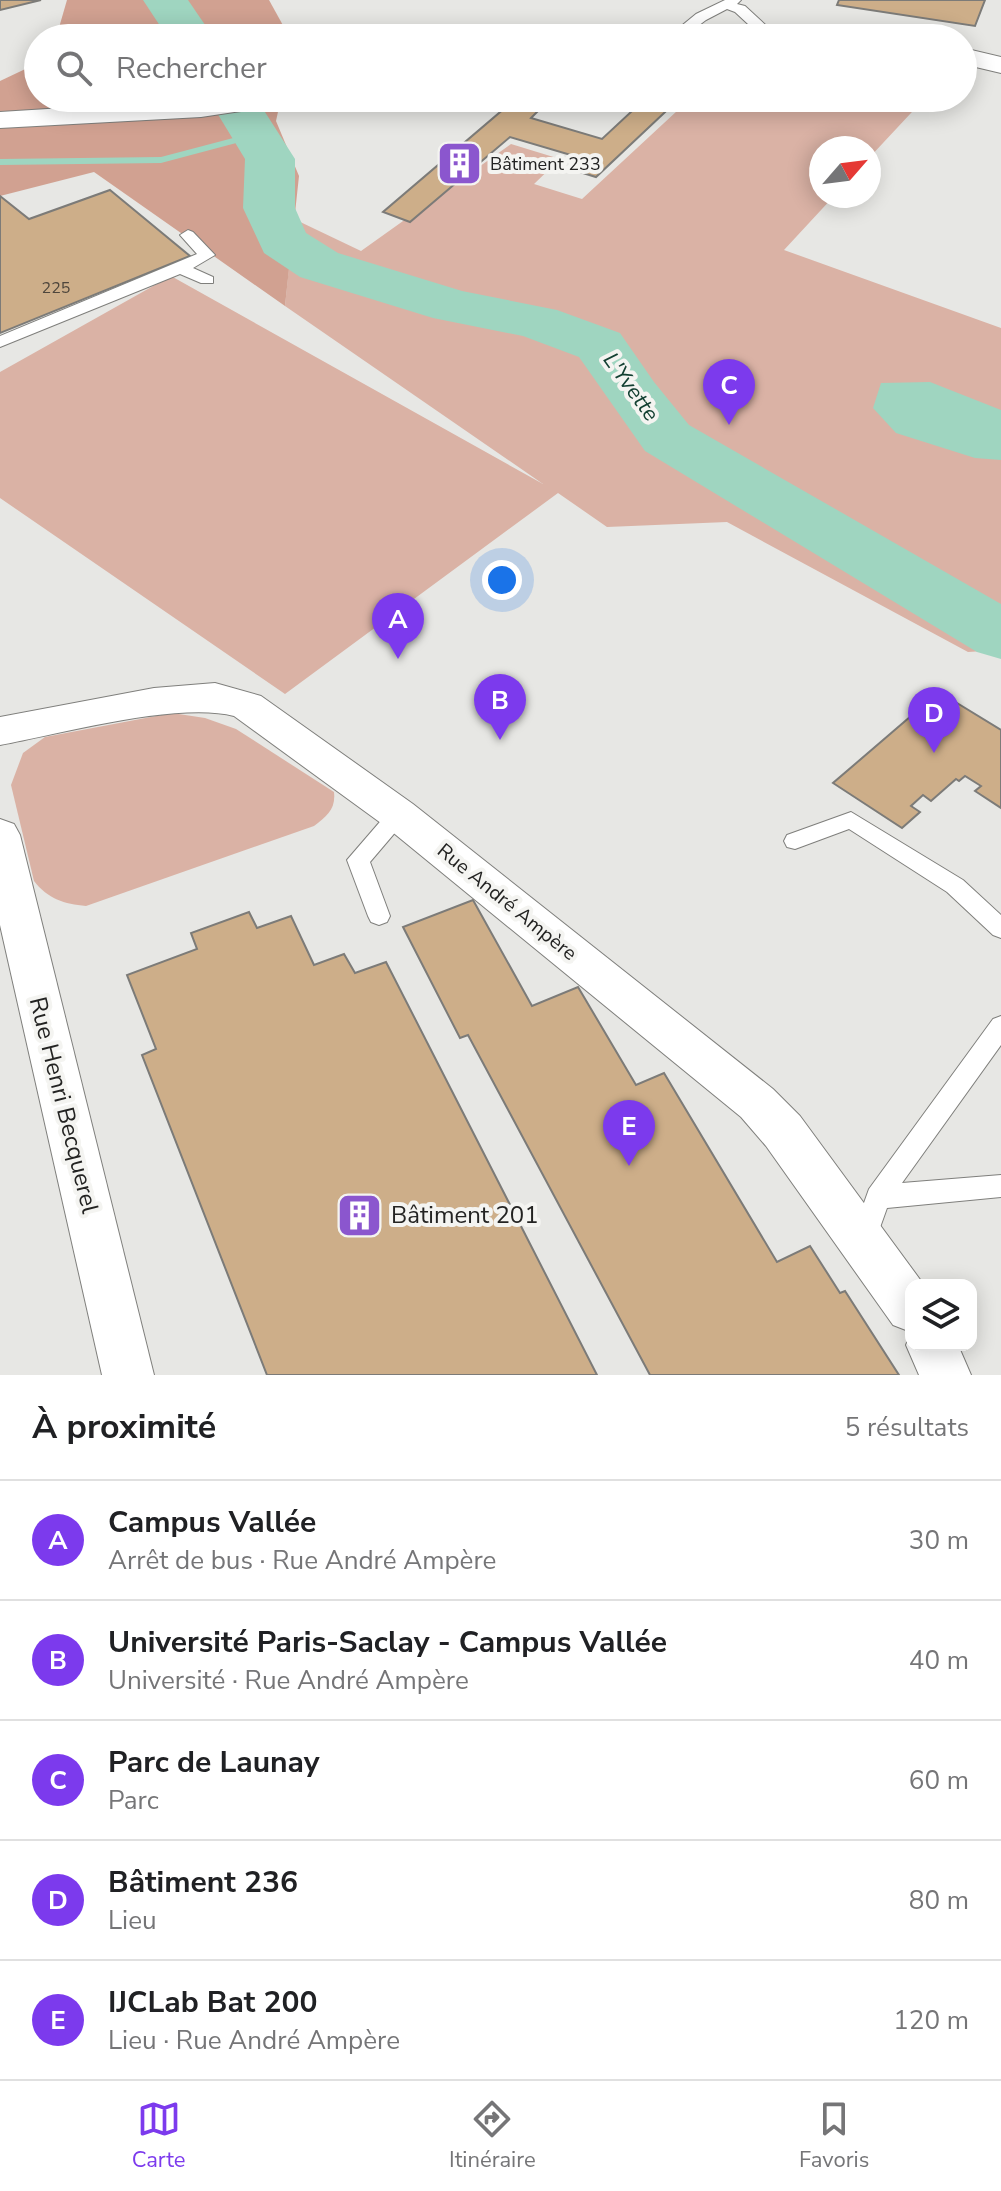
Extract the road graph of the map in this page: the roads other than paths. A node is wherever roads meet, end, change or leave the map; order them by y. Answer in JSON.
{"nodes":[{"id":1,"x":731,"y":2,"type":"edge"},
{"id":2,"x":690,"y":24,"type":"edge"},
{"id":3,"x":756,"y":24,"type":"edge"},
{"id":4,"x":977,"y":59,"type":"edge"},
{"id":5,"x":1001,"y":65,"type":"edge"},
{"id":6,"x":146,"y":112,"type":"edge"},
{"id":7,"x":0,"y":120,"type":"edge"},
{"id":8,"x":188,"y":235,"type":"dead end"},
{"id":9,"x":180,"y":268,"type":"junction"},
{"id":10,"x":207,"y":280,"type":"dead end"},
{"id":11,"x":0,"y":342,"type":"edge"},
{"id":12,"x":0,"y":731,"type":"edge"},
{"id":13,"x":399,"y":815,"type":"junction"},
{"id":14,"x":0,"y":835,"type":"edge"},
{"id":15,"x":795,"y":841,"type":"dead end"},
{"id":16,"x":379,"y":916,"type":"dead end"},
{"id":17,"x":1001,"y":929,"type":"edge"},
{"id":18,"x":1001,"y":1026,"type":"edge"},
{"id":19,"x":1001,"y":1186,"type":"edge"},
{"id":20,"x":871,"y":1220,"type":"junction"},
{"id":21,"x":905,"y":1295,"type":"edge"},
{"id":22,"x":935,"y":1351,"type":"edge"},
{"id":23,"x":128,"y":1375,"type":"edge"},
{"id":24,"x":945,"y":1375,"type":"edge"}],
"edges":[{"from":1,"to":2,"type":"lane"},
{"from":1,"to":3,"type":"lane"},
{"from":4,"to":5,"type":"street"},
{"from":6,"to":7,"type":"street"},
{"from":8,"to":9,"type":"lane"},
{"from":9,"to":10,"type":"lane"},
{"from":9,"to":11,"type":"lane"},
{"from":12,"to":13,"type":"street","name":"Rue André Ampère"},
{"from":13,"to":16,"type":"lane"},
{"from":13,"to":20,"type":"street","name":"Rue André Ampère"},
{"from":14,"to":23,"type":"street","name":"Rue Henri Becquerel"},
{"from":15,"to":17,"type":"lane"},
{"from":18,"to":20,"type":"lane"},
{"from":19,"to":20,"type":"lane"},
{"from":20,"to":21,"type":"street","name":"Rue André Ampère"},
{"from":22,"to":24,"type":"street"}]}
